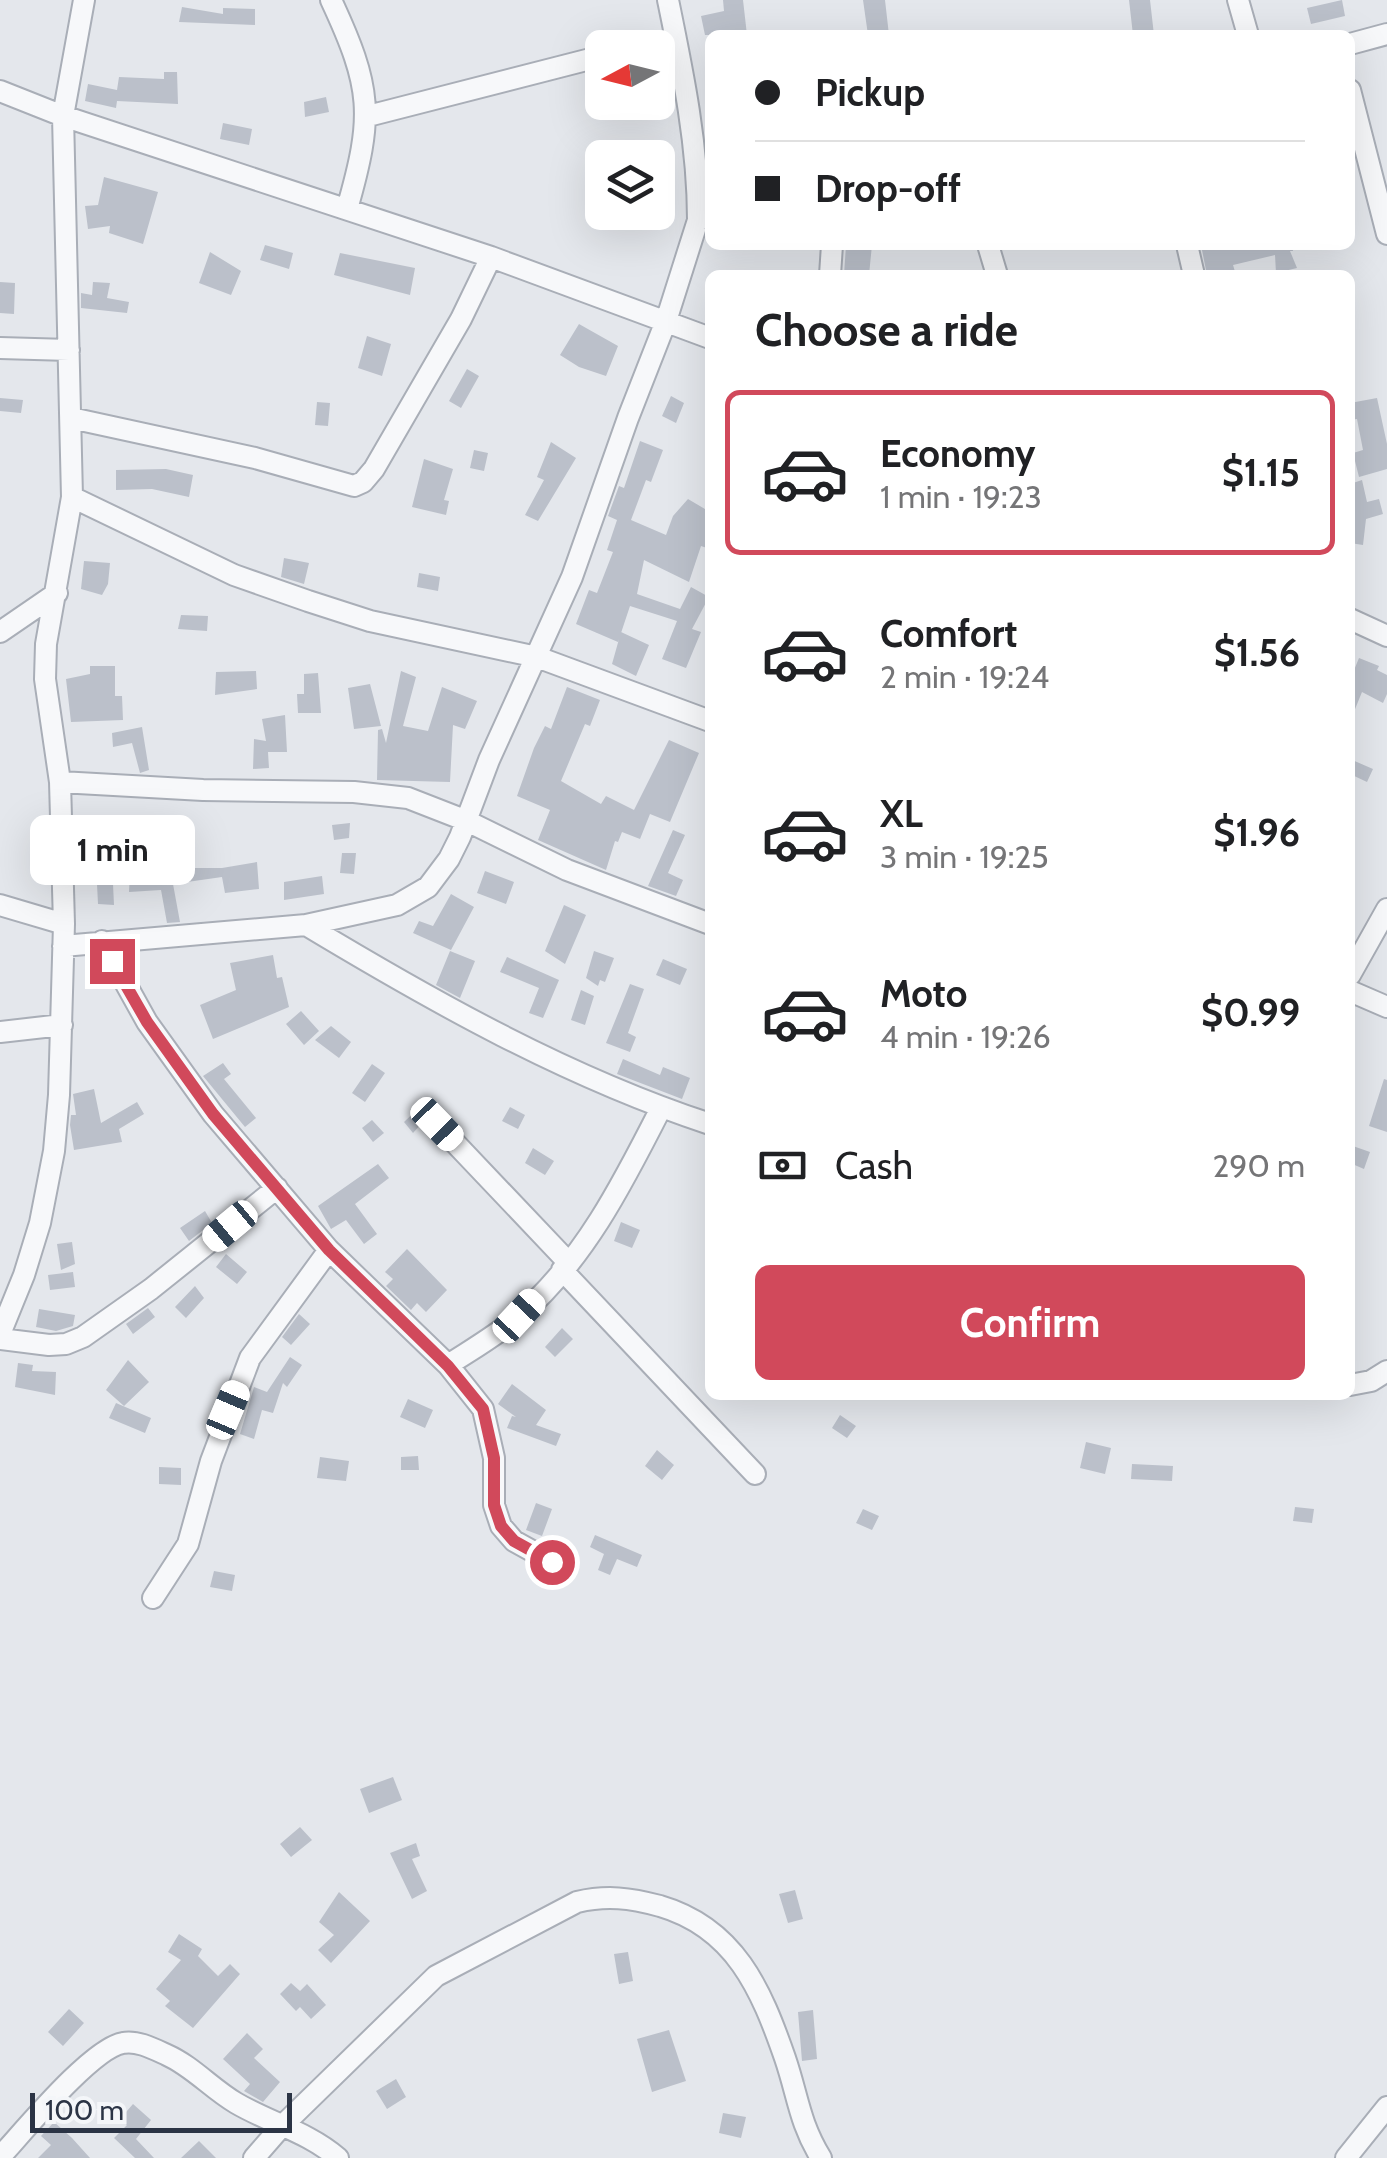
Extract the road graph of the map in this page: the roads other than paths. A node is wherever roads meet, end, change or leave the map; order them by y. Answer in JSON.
{"nodes":[{"id":1,"x":84,"y":0,"type":"edge"},
{"id":2,"x":331,"y":0,"type":"edge"},
{"id":3,"x":668,"y":0,"type":"edge"},
{"id":4,"x":1238,"y":0,"type":"edge"},
{"id":5,"x":1247,"y":30,"type":"edge"},
{"id":6,"x":1387,"y":34,"type":"edge"},
{"id":7,"x":676,"y":41,"type":"joint"},
{"id":8,"x":1355,"y":43,"type":"edge"},
{"id":9,"x":585,"y":60,"type":"edge"},
{"id":10,"x":0,"y":91,"type":"edge"},
{"id":11,"x":1355,"y":109,"type":"edge"},
{"id":12,"x":63,"y":116,"type":"junction"},
{"id":13,"x":368,"y":116,"type":"junction"},
{"id":14,"x":347,"y":208,"type":"junction"},
{"id":15,"x":704,"y":218,"type":"edge"},
{"id":16,"x":1387,"y":234,"type":"edge"},
{"id":17,"x":491,"y":257,"type":"junction"},
{"id":18,"x":666,"y":322,"type":"junction"},
{"id":19,"x":705,"y":336,"type":"edge"},
{"id":20,"x":0,"y":348,"type":"edge"},
{"id":21,"x":70,"y":350,"type":"junction"},
{"id":22,"x":72,"y":418,"type":"junction"},
{"id":23,"x":72,"y":497,"type":"junction"},
{"id":24,"x":56,"y":593,"type":"junction"},
{"id":25,"x":1355,"y":622,"type":"edge"},
{"id":26,"x":0,"y":632,"type":"edge"},
{"id":27,"x":1387,"y":636,"type":"edge"},
{"id":28,"x":538,"y":657,"type":"junction"},
{"id":29,"x":705,"y":718,"type":"edge"},
{"id":30,"x":60,"y":782,"type":"junction"},
{"id":31,"x":467,"y":820,"type":"junction"},
{"id":32,"x":0,"y":905,"type":"edge"},
{"id":33,"x":1387,"y":909,"type":"edge"},
{"id":34,"x":705,"y":922,"type":"edge"},
{"id":35,"x":306,"y":924,"type":"junction"},
{"id":36,"x":63,"y":935,"type":"junction"},
{"id":37,"x":102,"y":941,"type":"junction"},
{"id":38,"x":1355,"y":967,"type":"edge"},
{"id":39,"x":1355,"y":993,"type":"edge"},
{"id":40,"x":1387,"y":1008,"type":"edge"},
{"id":41,"x":62,"y":1025,"type":"junction"},
{"id":42,"x":0,"y":1032,"type":"edge"},
{"id":43,"x":661,"y":1108,"type":"junction"},
{"id":44,"x":705,"y":1122,"type":"edge"},
{"id":45,"x":437,"y":1124,"type":"dead end"},
{"id":46,"x":277,"y":1188,"type":"junction"},
{"id":47,"x":329,"y":1250,"type":"junction"},
{"id":48,"x":565,"y":1266,"type":"junction"},
{"id":49,"x":0,"y":1336,"type":"edge"},
{"id":50,"x":448,"y":1366,"type":"junction"},
{"id":51,"x":1387,"y":1371,"type":"edge"},
{"id":52,"x":1355,"y":1383,"type":"edge"},
{"id":53,"x":756,"y":1474,"type":"dead end"},
{"id":54,"x":552,"y":1562,"type":"dead end"},
{"id":55,"x":153,"y":1598,"type":"dead end"},
{"id":56,"x":1387,"y":2106,"type":"edge"},
{"id":57,"x":281,"y":2127,"type":"junction"},
{"id":58,"x":0,"y":2157,"type":"edge"},
{"id":59,"x":254,"y":2158,"type":"edge"},
{"id":60,"x":338,"y":2158,"type":"edge"},
{"id":61,"x":821,"y":2158,"type":"edge"},
{"id":62,"x":1346,"y":2158,"type":"edge"}],
"edges":[{"from":1,"to":12,"type":"street"},
{"from":2,"to":13,"type":"street"},
{"from":3,"to":7,"type":"street"},
{"from":4,"to":5,"type":"street"},
{"from":6,"to":8,"type":"street"},
{"from":7,"to":15,"type":"street"},
{"from":9,"to":13,"type":"street"},
{"from":10,"to":12,"type":"street"},
{"from":11,"to":16,"type":"street"},
{"from":12,"to":14,"type":"street"},
{"from":12,"to":21,"type":"street"},
{"from":13,"to":14,"type":"street"},
{"from":14,"to":17,"type":"street"},
{"from":15,"to":18,"type":"street"},
{"from":17,"to":18,"type":"street"},
{"from":17,"to":22,"type":"street"},
{"from":18,"to":19,"type":"street"},
{"from":18,"to":28,"type":"street"},
{"from":20,"to":21,"type":"street"},
{"from":21,"to":22,"type":"street"},
{"from":22,"to":23,"type":"street"},
{"from":23,"to":24,"type":"street"},
{"from":23,"to":28,"type":"street"},
{"from":24,"to":26,"type":"street"},
{"from":24,"to":30,"type":"street"},
{"from":25,"to":27,"type":"street"},
{"from":28,"to":29,"type":"street"},
{"from":28,"to":31,"type":"street"},
{"from":30,"to":31,"type":"street"},
{"from":30,"to":36,"type":"street"},
{"from":31,"to":34,"type":"street"},
{"from":31,"to":35,"type":"street"},
{"from":32,"to":36,"type":"street"},
{"from":33,"to":38,"type":"street"},
{"from":35,"to":37,"type":"street"},
{"from":35,"to":43,"type":"street"},
{"from":36,"to":37,"type":"street"},
{"from":36,"to":41,"type":"street"},
{"from":37,"to":46,"type":"street"},
{"from":39,"to":40,"type":"street"},
{"from":41,"to":42,"type":"street"},
{"from":41,"to":49,"type":"street"},
{"from":43,"to":44,"type":"street"},
{"from":43,"to":48,"type":"street"},
{"from":45,"to":48,"type":"street"},
{"from":46,"to":47,"type":"street"},
{"from":46,"to":49,"type":"street"},
{"from":47,"to":50,"type":"street"},
{"from":47,"to":55,"type":"street"},
{"from":48,"to":50,"type":"street"},
{"from":48,"to":53,"type":"street"},
{"from":50,"to":54,"type":"street"},
{"from":51,"to":52,"type":"street"},
{"from":56,"to":62,"type":"street"},
{"from":57,"to":58,"type":"street"},
{"from":57,"to":59,"type":"street"},
{"from":57,"to":60,"type":"street"},
{"from":57,"to":61,"type":"street"}]}
